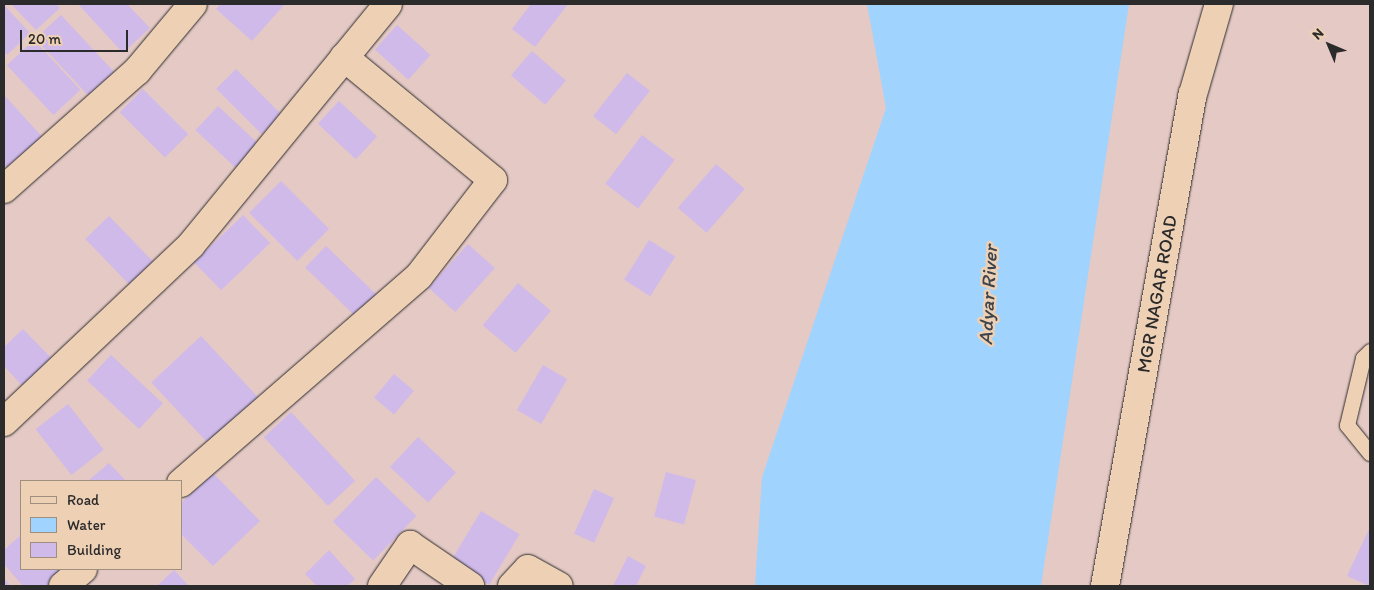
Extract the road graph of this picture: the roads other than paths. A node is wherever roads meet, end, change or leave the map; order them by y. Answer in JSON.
{"nodes":[{"id":1,"x":193,"y":4,"type":"edge"},
{"id":2,"x":388,"y":4,"type":"edge"},
{"id":3,"x":1219,"y":4,"type":"edge"},
{"id":4,"x":344,"y":57,"type":"junction"},
{"id":5,"x":4,"y":189,"type":"edge"},
{"id":6,"x":1370,"y":351,"type":"edge"},
{"id":7,"x":4,"y":422,"type":"edge"},
{"id":8,"x":1370,"y":453,"type":"edge"},
{"id":9,"x":182,"y":482,"type":"edge"},
{"id":10,"x":82,"y":570,"type":"edge"},
{"id":11,"x":63,"y":586,"type":"edge"},
{"id":12,"x":382,"y":586,"type":"edge"},
{"id":13,"x":470,"y":586,"type":"edge"},
{"id":14,"x":512,"y":586,"type":"edge"},
{"id":15,"x":558,"y":586,"type":"edge"},
{"id":16,"x":1105,"y":586,"type":"edge"}],
"edges":[{"from":1,"to":5,"type":"street"},
{"from":2,"to":4,"type":"street"},
{"from":3,"to":16,"type":"street","name":"MGR NAGAR ROAD"},
{"from":4,"to":7,"type":"street"},
{"from":4,"to":9,"type":"street"},
{"from":6,"to":8,"type":"lane"},
{"from":10,"to":11,"type":"street"},
{"from":12,"to":13,"type":"street"},
{"from":14,"to":15,"type":"street"}]}
